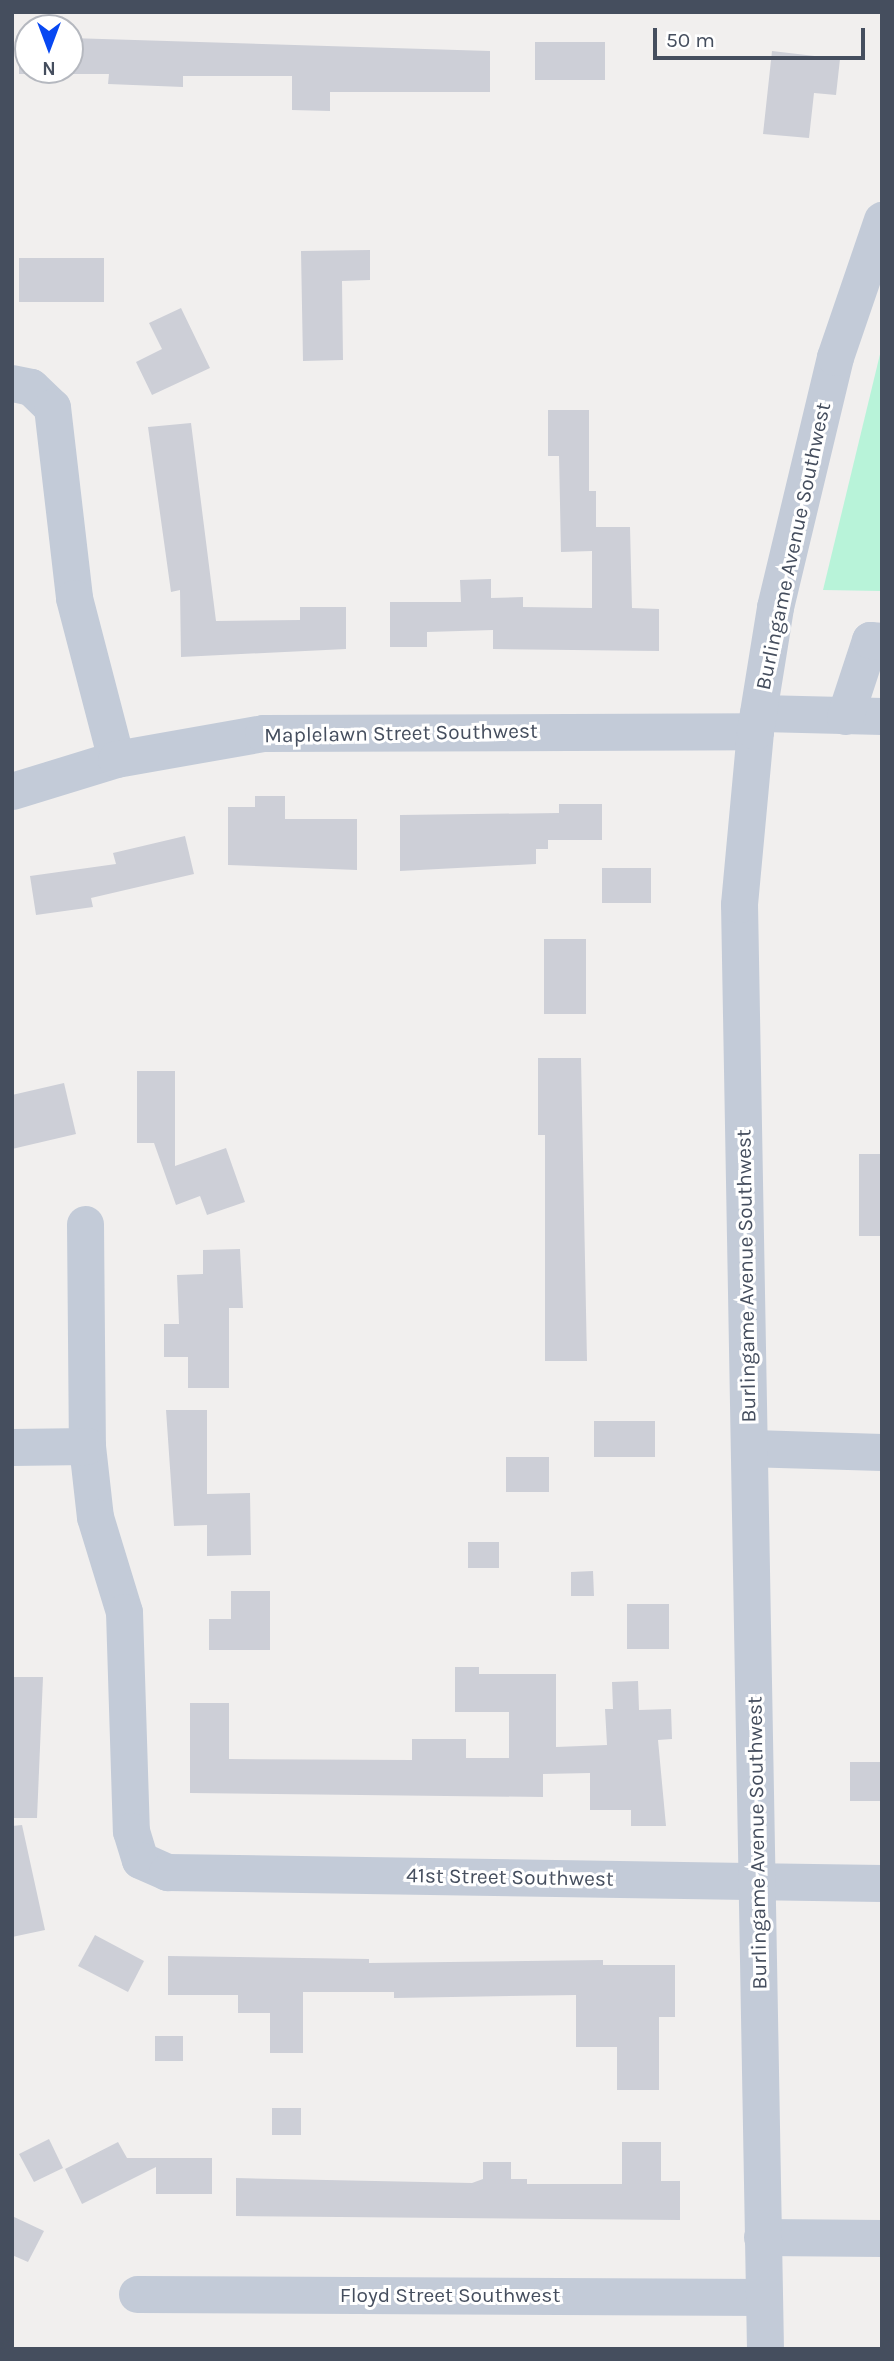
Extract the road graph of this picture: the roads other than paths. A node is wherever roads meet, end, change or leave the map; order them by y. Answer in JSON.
{"nodes":[{"id":1,"x":882,"y":220,"type":"edge"},
{"id":2,"x":12,"y":383,"type":"edge"},
{"id":3,"x":882,"y":641,"type":"edge"},
{"id":4,"x":845,"y":716,"type":"junction"},
{"id":5,"x":882,"y":716,"type":"edge"},
{"id":6,"x":756,"y":722,"type":"junction"},
{"id":7,"x":116,"y":759,"type":"junction"},
{"id":8,"x":12,"y":791,"type":"edge"},
{"id":9,"x":85,"y":1224,"type":"dead end"},
{"id":10,"x":87,"y":1446,"type":"junction"},
{"id":11,"x":12,"y":1447,"type":"edge"},
{"id":12,"x":749,"y":1448,"type":"junction"},
{"id":13,"x":882,"y":1452,"type":"edge"},
{"id":14,"x":759,"y":1880,"type":"junction"},
{"id":15,"x":882,"y":1883,"type":"edge"},
{"id":16,"x":762,"y":2237,"type":"junction"},
{"id":17,"x":882,"y":2238,"type":"edge"},
{"id":18,"x":137,"y":2294,"type":"dead end"},
{"id":19,"x":763,"y":2297,"type":"junction"},
{"id":20,"x":765,"y":2349,"type":"edge"}],
"edges":[{"from":1,"to":6,"type":"street","name":"Burlingame Avenue Southwest"},
{"from":2,"to":7,"type":"street"},
{"from":3,"to":4,"type":"street"},
{"from":4,"to":5,"type":"street","name":"Maplelawn Street Southwest"},
{"from":4,"to":6,"type":"street","name":"Maplelawn Street Southwest"},
{"from":6,"to":7,"type":"street","name":"Maplelawn Street Southwest"},
{"from":6,"to":12,"type":"street","name":"Burlingame Avenue Southwest"},
{"from":7,"to":8,"type":"street","name":"Maplelawn Street Southwest"},
{"from":9,"to":10,"type":"street"},
{"from":10,"to":11,"type":"street"},
{"from":10,"to":14,"type":"street","name":"41st Street Southwest"},
{"from":12,"to":13,"type":"street"},
{"from":12,"to":14,"type":"street","name":"Burlingame Avenue Southwest"},
{"from":14,"to":15,"type":"street","name":"41st Street Southwest"},
{"from":14,"to":16,"type":"street","name":"Burlingame Avenue Southwest"},
{"from":16,"to":17,"type":"street"},
{"from":16,"to":19,"type":"street","name":"Burlingame Avenue Southwest"},
{"from":18,"to":19,"type":"street","name":"Floyd Street Southwest"},
{"from":19,"to":20,"type":"street","name":"Burlingame Avenue Southwest"}]}
